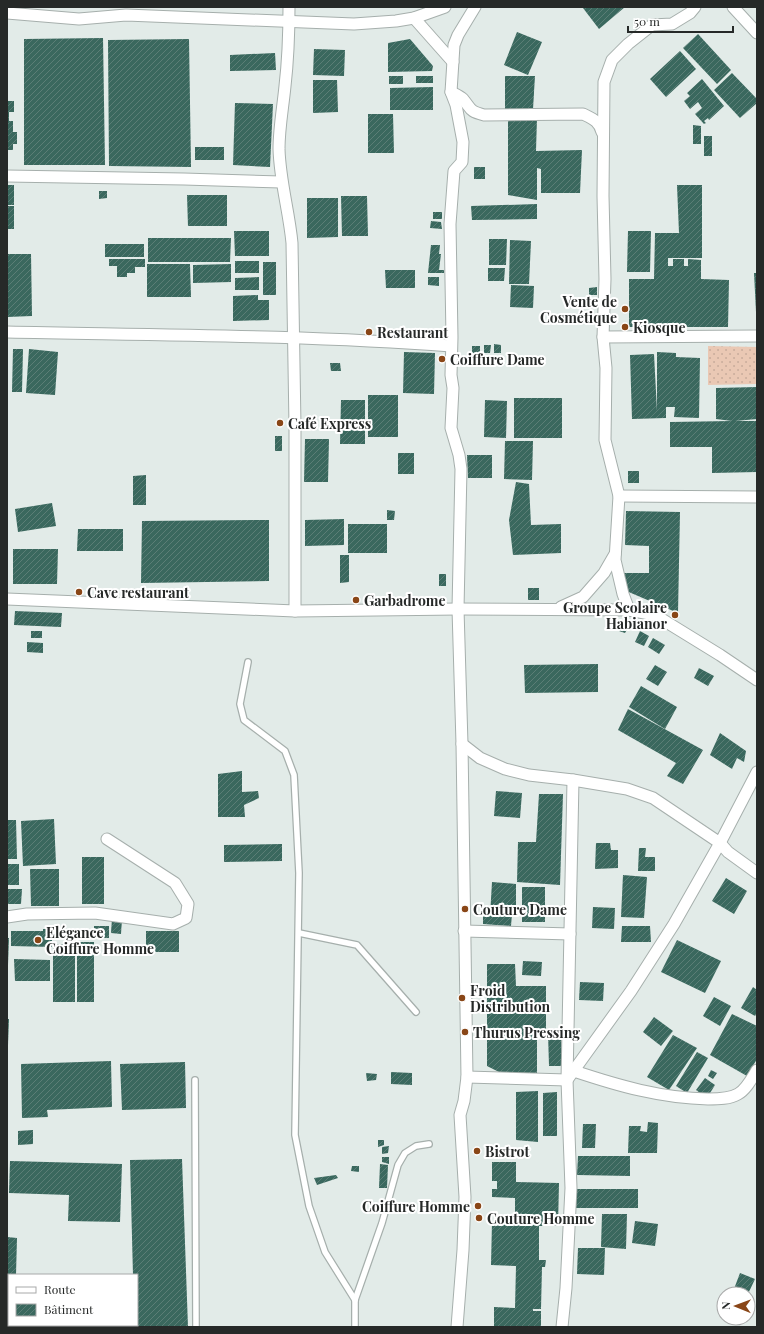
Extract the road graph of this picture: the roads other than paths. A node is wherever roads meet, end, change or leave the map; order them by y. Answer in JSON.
{"nodes":[{"id":1,"x":289,"y":7,"type":"edge"},
{"id":2,"x":445,"y":7,"type":"edge"},
{"id":3,"x":475,"y":7,"type":"edge"},
{"id":4,"x":695,"y":7,"type":"edge"},
{"id":5,"x":733,"y":7,"type":"edge"},
{"id":6,"x":126,"y":11,"type":"edge"},
{"id":7,"x":7,"y":13,"type":"edge"},
{"id":8,"x":414,"y":18,"type":"junction"},
{"id":9,"x":289,"y":22,"type":"junction"},
{"id":10,"x":757,"y":33,"type":"edge"},
{"id":11,"x":453,"y":62,"type":"junction"},
{"id":12,"x":451,"y":92,"type":"junction"},
{"id":13,"x":603,"y":137,"type":"junction"},
{"id":14,"x":7,"y":176,"type":"edge"},
{"id":15,"x":281,"y":182,"type":"junction"},
{"id":16,"x":7,"y":332,"type":"edge"},
{"id":17,"x":757,"y":336,"type":"edge"},
{"id":18,"x":604,"y":337,"type":"junction"},
{"id":19,"x":294,"y":338,"type":"junction"},
{"id":20,"x":451,"y":346,"type":"junction"},
{"id":21,"x":620,"y":496,"type":"junction"},
{"id":22,"x":757,"y":497,"type":"edge"},
{"id":23,"x":616,"y":554,"type":"junction"},
{"id":24,"x":7,"y":599,"type":"edge"},
{"id":25,"x":458,"y":609,"type":"junction"},
{"id":26,"x":556,"y":609,"type":"junction"},
{"id":27,"x":629,"y":610,"type":"junction"},
{"id":28,"x":294,"y":611,"type":"junction"},
{"id":29,"x":248,"y":662,"type":"dead end"},
{"id":30,"x":757,"y":680,"type":"edge"},
{"id":31,"x":462,"y":744,"type":"junction"},
{"id":32,"x":757,"y":772,"type":"edge"},
{"id":33,"x":572,"y":780,"type":"junction"},
{"id":34,"x":107,"y":839,"type":"dead end"},
{"id":35,"x":720,"y":843,"type":"junction"},
{"id":36,"x":757,"y":873,"type":"edge"},
{"id":37,"x":7,"y":917,"type":"edge"},
{"id":38,"x":464,"y":932,"type":"junction"},
{"id":39,"x":299,"y":933,"type":"junction"},
{"id":40,"x":570,"y":934,"type":"junction"},
{"id":41,"x":416,"y":1012,"type":"dead end"},
{"id":42,"x":757,"y":1070,"type":"edge"},
{"id":43,"x":571,"y":1075,"type":"junction"},
{"id":44,"x":467,"y":1077,"type":"junction"},
{"id":45,"x":195,"y":1080,"type":"dead end"},
{"id":46,"x":429,"y":1144,"type":"dead end"},
{"id":47,"x":355,"y":1300,"type":"junction"},
{"id":48,"x":196,"y":1327,"type":"edge"},
{"id":49,"x":355,"y":1327,"type":"edge"},
{"id":50,"x":457,"y":1327,"type":"edge"},
{"id":51,"x":562,"y":1327,"type":"edge"}],
"edges":[{"from":1,"to":9,"type":"street"},
{"from":2,"to":8,"type":"street"},
{"from":3,"to":11,"type":"street"},
{"from":4,"to":13,"type":"street"},
{"from":5,"to":10,"type":"street"},
{"from":6,"to":7,"type":"street"},
{"from":6,"to":9,"type":"street"},
{"from":8,"to":9,"type":"street"},
{"from":8,"to":11,"type":"street"},
{"from":9,"to":15,"type":"street"},
{"from":11,"to":12,"type":"street"},
{"from":12,"to":13,"type":"street"},
{"from":12,"to":20,"type":"street"},
{"from":13,"to":18,"type":"street"},
{"from":14,"to":15,"type":"street"},
{"from":15,"to":19,"type":"street"},
{"from":16,"to":19,"type":"street"},
{"from":17,"to":18,"type":"street"},
{"from":18,"to":21,"type":"street"},
{"from":19,"to":20,"type":"street"},
{"from":19,"to":28,"type":"street"},
{"from":20,"to":25,"type":"street"},
{"from":21,"to":22,"type":"street"},
{"from":21,"to":23,"type":"street"},
{"from":23,"to":26,"type":"street"},
{"from":23,"to":27,"type":"street"},
{"from":24,"to":28,"type":"street"},
{"from":25,"to":26,"type":"street"},
{"from":25,"to":28,"type":"street"},
{"from":25,"to":31,"type":"street"},
{"from":26,"to":27,"type":"street"},
{"from":27,"to":30,"type":"street"},
{"from":29,"to":39,"type":"lane"},
{"from":31,"to":33,"type":"street"},
{"from":31,"to":38,"type":"street"},
{"from":32,"to":35,"type":"street"},
{"from":33,"to":35,"type":"street"},
{"from":33,"to":40,"type":"street"},
{"from":34,"to":37,"type":"street"},
{"from":35,"to":36,"type":"street"},
{"from":35,"to":43,"type":"street"},
{"from":38,"to":40,"type":"street"},
{"from":38,"to":44,"type":"street"},
{"from":39,"to":41,"type":"lane"},
{"from":39,"to":47,"type":"lane"},
{"from":40,"to":43,"type":"street"},
{"from":42,"to":43,"type":"street"},
{"from":43,"to":44,"type":"street"},
{"from":43,"to":51,"type":"street"},
{"from":44,"to":50,"type":"street"},
{"from":45,"to":48,"type":"lane"},
{"from":46,"to":47,"type":"lane"},
{"from":47,"to":49,"type":"lane"}]}
